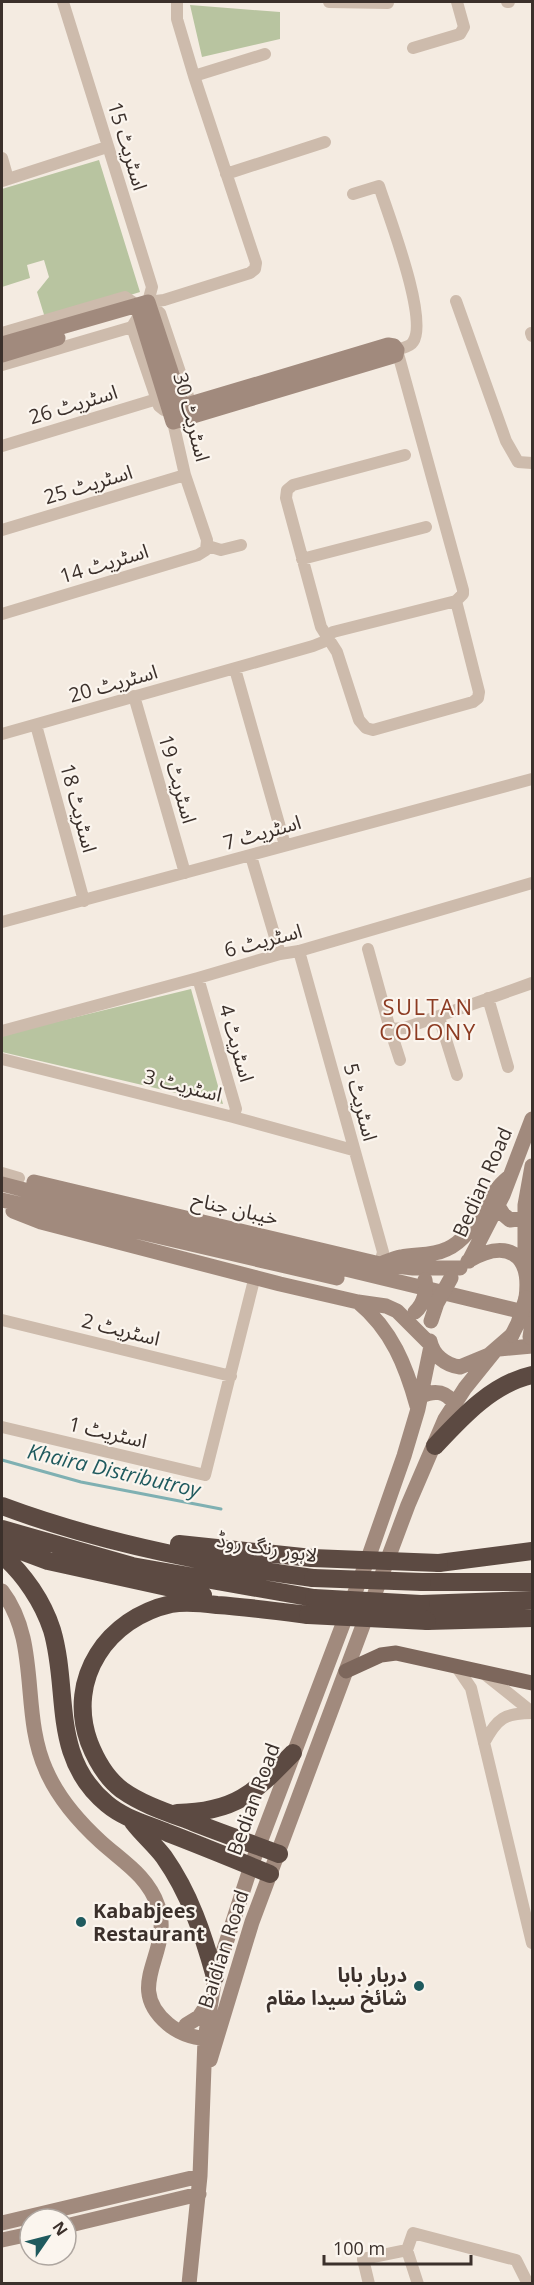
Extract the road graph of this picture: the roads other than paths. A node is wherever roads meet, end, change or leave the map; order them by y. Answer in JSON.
{"nodes":[{"id":1,"x":63,"y":2,"type":"edge"},
{"id":2,"x":177,"y":2,"type":"edge"},
{"id":3,"x":328,"y":2,"type":"edge"},
{"id":4,"x":457,"y":2,"type":"edge"},
{"id":5,"x":388,"y":3,"type":"dead end"},
{"id":6,"x":413,"y":48,"type":"dead end"},
{"id":7,"x":265,"y":54,"type":"dead end"},
{"id":8,"x":194,"y":76,"type":"junction"},
{"id":9,"x":325,"y":142,"type":"dead end"},
{"id":10,"x":107,"y":147,"type":"junction"},
{"id":11,"x":2,"y":158,"type":"edge"},
{"id":12,"x":226,"y":174,"type":"junction"},
{"id":13,"x":5,"y":180,"type":"edge"},
{"id":14,"x":353,"y":194,"type":"dead end"},
{"id":15,"x":456,"y":301,"type":"dead end"},
{"id":16,"x":141,"y":312,"type":"junction"},
{"id":17,"x":2,"y":333,"type":"edge"},
{"id":18,"x":2,"y":344,"type":"edge"},
{"id":19,"x":397,"y":350,"type":"junction"},
{"id":20,"x":2,"y":355,"type":"edge"},
{"id":21,"x":2,"y":365,"type":"edge"},
{"id":22,"x":205,"y":393,"type":"dead end"},
{"id":23,"x":157,"y":399,"type":"junction"},
{"id":24,"x":180,"y":410,"type":"junction"},
{"id":25,"x":2,"y":446,"type":"edge"},
{"id":26,"x":405,"y":455,"type":"dead end"},
{"id":27,"x":532,"y":463,"type":"edge"},
{"id":28,"x":185,"y":475,"type":"junction"},
{"id":29,"x":426,"y":527,"type":"dead end"},
{"id":30,"x":2,"y":530,"type":"edge"},
{"id":31,"x":207,"y":543,"type":"junction"},
{"id":32,"x":241,"y":544,"type":"dead end"},
{"id":33,"x":302,"y":559,"type":"junction"},
{"id":34,"x":456,"y":601,"type":"junction"},
{"id":35,"x":2,"y":614,"type":"edge"},
{"id":36,"x":327,"y":639,"type":"junction"},
{"id":37,"x":235,"y":669,"type":"junction"},
{"id":38,"x":134,"y":696,"type":"junction"},
{"id":39,"x":36,"y":725,"type":"junction"},
{"id":40,"x":2,"y":735,"type":"edge"},
{"id":41,"x":532,"y":779,"type":"edge"},
{"id":42,"x":285,"y":846,"type":"junction"},
{"id":43,"x":251,"y":856,"type":"junction"},
{"id":44,"x":184,"y":873,"type":"junction"},
{"id":45,"x":532,"y":883,"type":"edge"},
{"id":46,"x":84,"y":901,"type":"junction"},
{"id":47,"x":2,"y":922,"type":"edge"},
{"id":48,"x":368,"y":950,"type":"dead end"},
{"id":49,"x":299,"y":951,"type":"junction"},
{"id":50,"x":280,"y":954,"type":"junction"},
{"id":51,"x":198,"y":978,"type":"junction"},
{"id":52,"x":532,"y":983,"type":"edge"},
{"id":53,"x":488,"y":998,"type":"junction"},
{"id":54,"x":439,"y":1017,"type":"junction"},
{"id":55,"x":390,"y":1029,"type":"junction"},
{"id":56,"x":2,"y":1031,"type":"edge"},
{"id":57,"x":2,"y":1059,"type":"edge"},
{"id":58,"x":400,"y":1060,"type":"dead end"},
{"id":59,"x":508,"y":1067,"type":"dead end"},
{"id":60,"x":458,"y":1075,"type":"dead end"},
{"id":61,"x":232,"y":1117,"type":"junction"},
{"id":62,"x":532,"y":1119,"type":"edge"},
{"id":63,"x":353,"y":1150,"type":"junction"},
{"id":64,"x":532,"y":1166,"type":"edge"},
{"id":65,"x":2,"y":1173,"type":"edge"},
{"id":66,"x":2,"y":1178,"type":"edge"},
{"id":67,"x":508,"y":1178,"type":"junction"},
{"id":68,"x":19,"y":1179,"type":"junction"},
{"id":69,"x":2,"y":1184,"type":"edge"},
{"id":70,"x":2,"y":1200,"type":"edge"},
{"id":71,"x":2,"y":1206,"type":"edge"},
{"id":72,"x":498,"y":1206,"type":"junction"},
{"id":73,"x":525,"y":1218,"type":"junction"},
{"id":74,"x":383,"y":1265,"type":"junction"},
{"id":75,"x":460,"y":1269,"type":"junction"},
{"id":76,"x":528,"y":1271,"type":"edge"},
{"id":77,"x":255,"y":1276,"type":"junction"},
{"id":78,"x":358,"y":1302,"type":"junction"},
{"id":79,"x":397,"y":1311,"type":"junction"},
{"id":80,"x":532,"y":1314,"type":"edge"},
{"id":81,"x":2,"y":1320,"type":"edge"},
{"id":82,"x":532,"y":1334,"type":"edge"},
{"id":83,"x":430,"y":1345,"type":"junction"},
{"id":84,"x":496,"y":1350,"type":"junction"},
{"id":85,"x":532,"y":1375,"type":"edge"},
{"id":86,"x":231,"y":1376,"type":"junction"},
{"id":87,"x":420,"y":1402,"type":"junction"},
{"id":88,"x":454,"y":1403,"type":"junction"},
{"id":89,"x":2,"y":1427,"type":"edge"},
{"id":90,"x":435,"y":1446,"type":"junction"},
{"id":91,"x":2,"y":1506,"type":"edge"},
{"id":92,"x":2,"y":1528,"type":"edge"},
{"id":93,"x":111,"y":1540,"type":"junction"},
{"id":94,"x":2,"y":1544,"type":"edge"},
{"id":95,"x":532,"y":1551,"type":"edge"},
{"id":96,"x":2,"y":1555,"type":"edge"},
{"id":97,"x":532,"y":1582,"type":"edge"},
{"id":98,"x":2,"y":1591,"type":"edge"},
{"id":99,"x":532,"y":1600,"type":"edge"},
{"id":100,"x":248,"y":1607,"type":"junction"},
{"id":101,"x":311,"y":1607,"type":"junction"},
{"id":102,"x":424,"y":1612,"type":"junction"},
{"id":103,"x":532,"y":1618,"type":"edge"},
{"id":104,"x":456,"y":1666,"type":"junction"},
{"id":105,"x":346,"y":1671,"type":"junction"},
{"id":106,"x":481,"y":1671,"type":"junction"},
{"id":107,"x":532,"y":1683,"type":"edge"},
{"id":108,"x":532,"y":1712,"type":"edge"},
{"id":109,"x":484,"y":1743,"type":"junction"},
{"id":110,"x":293,"y":1753,"type":"junction"},
{"id":111,"x":169,"y":1814,"type":"junction"},
{"id":112,"x":131,"y":1820,"type":"junction"},
{"id":113,"x":258,"y":1846,"type":"junction"},
{"id":114,"x":279,"y":1854,"type":"junction"},
{"id":115,"x":251,"y":1866,"type":"junction"},
{"id":116,"x":270,"y":1874,"type":"junction"},
{"id":117,"x":532,"y":1943,"type":"edge"},
{"id":118,"x":215,"y":1977,"type":"junction"},
{"id":119,"x":211,"y":1996,"type":"junction"},
{"id":120,"x":167,"y":2023,"type":"junction"},
{"id":121,"x":186,"y":2025,"type":"junction"},
{"id":122,"x":213,"y":2033,"type":"junction"},
{"id":123,"x":200,"y":2176,"type":"junction"},
{"id":124,"x":198,"y":2194,"type":"junction"},
{"id":125,"x":78,"y":2208,"type":"edge"},
{"id":126,"x":18,"y":2222,"type":"edge"},
{"id":127,"x":2,"y":2223,"type":"edge"},
{"id":128,"x":78,"y":2223,"type":"edge"},
{"id":129,"x":18,"y":2237,"type":"edge"},
{"id":130,"x":2,"y":2241,"type":"edge"},
{"id":131,"x":407,"y":2250,"type":"junction"},
{"id":132,"x":189,"y":2283,"type":"edge"},
{"id":133,"x":369,"y":2283,"type":"edge"},
{"id":134,"x":418,"y":2283,"type":"edge"},
{"id":135,"x":528,"y":2283,"type":"edge"}],
"edges":[{"from":1,"to":10,"type":"street","name":"اسٹریٹ 15"},
{"from":2,"to":8,"type":"street"},
{"from":3,"to":5,"type":"street"},
{"from":4,"to":6,"type":"street"},
{"from":7,"to":8,"type":"street"},
{"from":8,"to":12,"type":"street"},
{"from":9,"to":12,"type":"street"},
{"from":10,"to":13,"type":"street"},
{"from":10,"to":16,"type":"street","name":"اسٹریٹ 15"},
{"from":11,"to":13,"type":"street"},
{"from":12,"to":16,"type":"street"},
{"from":14,"to":19,"type":"street"},
{"from":15,"to":27,"type":"street"},
{"from":16,"to":17,"type":"street"},
{"from":16,"to":18,"type":"main road"},
{"from":16,"to":20,"type":"main road"},
{"from":16,"to":21,"type":"street"},
{"from":16,"to":23,"type":"street","name":"اسٹریٹ 15"},
{"from":16,"to":24,"type":"main road","name":"اسٹریٹ 30"},
{"from":16,"to":24,"type":"street"},
{"from":19,"to":24,"type":"main road"},
{"from":19,"to":34,"type":"street"},
{"from":22,"to":24,"type":"street"},
{"from":23,"to":24,"type":"street"},
{"from":23,"to":25,"type":"street","name":"اسٹریٹ 26"},
{"from":24,"to":28,"type":"street","name":"اسٹریٹ 30"},
{"from":26,"to":33,"type":"street"},
{"from":28,"to":30,"type":"street","name":"اسٹریٹ 25"},
{"from":28,"to":31,"type":"street","name":"اسٹریٹ 30"},
{"from":29,"to":33,"type":"street"},
{"from":31,"to":32,"type":"street"},
{"from":31,"to":35,"type":"street","name":"اسٹریٹ 14"},
{"from":33,"to":36,"type":"street"},
{"from":34,"to":36,"type":"street","name":"اسٹریٹ 20"},
{"from":34,"to":36,"type":"street"},
{"from":36,"to":37,"type":"street","name":"اسٹریٹ 20"},
{"from":37,"to":38,"type":"street","name":"اسٹریٹ 20"},
{"from":37,"to":42,"type":"street"},
{"from":38,"to":39,"type":"street","name":"اسٹریٹ 20"},
{"from":38,"to":44,"type":"street","name":"اسٹریٹ 19"},
{"from":39,"to":40,"type":"street","name":"اسٹریٹ 20"},
{"from":39,"to":46,"type":"street","name":"اسٹریٹ 18"},
{"from":41,"to":42,"type":"street","name":"اسٹریٹ 7"},
{"from":42,"to":43,"type":"street","name":"اسٹریٹ 7"},
{"from":43,"to":44,"type":"street","name":"اسٹریٹ 7"},
{"from":43,"to":50,"type":"street"},
{"from":44,"to":46,"type":"street","name":"اسٹریٹ 7"},
{"from":45,"to":49,"type":"street","name":"اسٹریٹ 6"},
{"from":46,"to":47,"type":"street","name":"اسٹریٹ 7"},
{"from":48,"to":55,"type":"street"},
{"from":49,"to":50,"type":"street","name":"اسٹریٹ 6"},
{"from":49,"to":63,"type":"street","name":"اسٹریٹ 5"},
{"from":50,"to":51,"type":"street","name":"اسٹریٹ 6"},
{"from":51,"to":56,"type":"street","name":"اسٹریٹ 6"},
{"from":51,"to":61,"type":"street","name":"اسٹریٹ 4"},
{"from":52,"to":53,"type":"street"},
{"from":53,"to":54,"type":"street"},
{"from":53,"to":59,"type":"street"},
{"from":54,"to":55,"type":"street"},
{"from":54,"to":60,"type":"street"},
{"from":55,"to":58,"type":"street"},
{"from":57,"to":61,"type":"street","name":"اسٹریٹ 3"},
{"from":61,"to":63,"type":"street","name":"اسٹریٹ 3"},
{"from":62,"to":67,"type":"main road","name":"Bedian Road"},
{"from":63,"to":74,"type":"street","name":"اسٹریٹ 5"},
{"from":64,"to":73,"type":"main road"},
{"from":65,"to":68,"type":"street"},
{"from":66,"to":68,"type":"main road","name":"خیبان جناح"},
{"from":67,"to":72,"type":"main road","name":"Bedian Road"},
{"from":67,"to":74,"type":"main road"},
{"from":68,"to":74,"type":"main road","name":"خیبان جناح"},
{"from":69,"to":80,"type":"main road"},
{"from":70,"to":82,"type":"main road"},
{"from":71,"to":77,"type":"main road"},
{"from":72,"to":73,"type":"main road"},
{"from":72,"to":75,"type":"main road","name":"Bedian Road"},
{"from":73,"to":76,"type":"main road"},
{"from":74,"to":75,"type":"main road","name":"خیبان جناح"},
{"from":74,"to":79,"type":"main road","bridge":true},
{"from":75,"to":76,"type":"main road"},
{"from":75,"to":83,"type":"main road","bridge":true},
{"from":76,"to":84,"type":"main road","bridge":true},
{"from":77,"to":78,"type":"main road"},
{"from":77,"to":86,"type":"street"},
{"from":78,"to":79,"type":"main road"},
{"from":78,"to":87,"type":"main road"},
{"from":79,"to":83,"type":"main road"},
{"from":81,"to":86,"type":"street","name":"اسٹریٹ 2"},
{"from":82,"to":84,"type":"main road"},
{"from":83,"to":84,"type":"main road"},
{"from":83,"to":87,"type":"main road","name":"Bedian Road"},
{"from":84,"to":88,"type":"main road"},
{"from":85,"to":90,"type":"highway"},
{"from":86,"to":89,"type":"street","name":"اسٹریٹ 1"},
{"from":87,"to":88,"type":"main road"},
{"from":87,"to":110,"type":"main road","name":"Bedian Road"},
{"from":88,"to":90,"type":"main road"},
{"from":90,"to":105,"type":"main road","name":"Baidian Road"},
{"from":91,"to":93,"type":"highway","name":"لاہور رنگ روڈ"},
{"from":92,"to":101,"type":"highway"},
{"from":93,"to":95,"type":"highway","bridge":true},
{"from":93,"to":97,"type":"highway","name":"لاہور رنگ روڈ","bridge":true},
{"from":94,"to":100,"type":"highway"},
{"from":96,"to":112,"type":"highway"},
{"from":98,"to":120,"type":"main road"},
{"from":99,"to":102,"type":"highway"},
{"from":100,"to":101,"type":"highway"},
{"from":100,"to":111,"type":"highway"},
{"from":101,"to":102,"type":"highway","bridge":true},
{"from":102,"to":103,"type":"highway"},
{"from":104,"to":105,"type":"main road"},
{"from":104,"to":106,"type":"main road"},
{"from":104,"to":109,"type":"street"},
{"from":105,"to":114,"type":"main road","name":"Baidian Road"},
{"from":106,"to":107,"type":"main road"},
{"from":106,"to":108,"type":"street"},
{"from":108,"to":109,"type":"street"},
{"from":109,"to":117,"type":"street"},
{"from":110,"to":111,"type":"highway"},
{"from":110,"to":113,"type":"main road","name":"Bedian Road"},
{"from":111,"to":113,"type":"highway"},
{"from":112,"to":115,"type":"highway"},
{"from":112,"to":118,"type":"highway"},
{"from":113,"to":114,"type":"highway"},
{"from":113,"to":115,"type":"main road","name":"Bedian Road"},
{"from":114,"to":116,"type":"main road","name":"Baidian Road"},
{"from":115,"to":116,"type":"highway"},
{"from":115,"to":118,"type":"main road","name":"Bedian Road"},
{"from":116,"to":122,"type":"main road","name":"Baidian Road"},
{"from":118,"to":119,"type":"main road","name":"Bedian Road"},
{"from":119,"to":121,"type":"main road"},
{"from":119,"to":122,"type":"main road","name":"Bedian Road"},
{"from":120,"to":121,"type":"main road"},
{"from":120,"to":122,"type":"main road"},
{"from":121,"to":122,"type":"main road"},
{"from":122,"to":123,"type":"main road","name":"Bedian Road"},
{"from":123,"to":124,"type":"main road","name":"Bedian Road"},
{"from":123,"to":125,"type":"main road"},
{"from":124,"to":128,"type":"main road"},
{"from":124,"to":132,"type":"main road","name":"Bedian Road"},
{"from":126,"to":127,"type":"main road"},
{"from":129,"to":130,"type":"main road"},
{"from":131,"to":133,"type":"street"},
{"from":131,"to":134,"type":"street"},
{"from":131,"to":135,"type":"street"}]}
